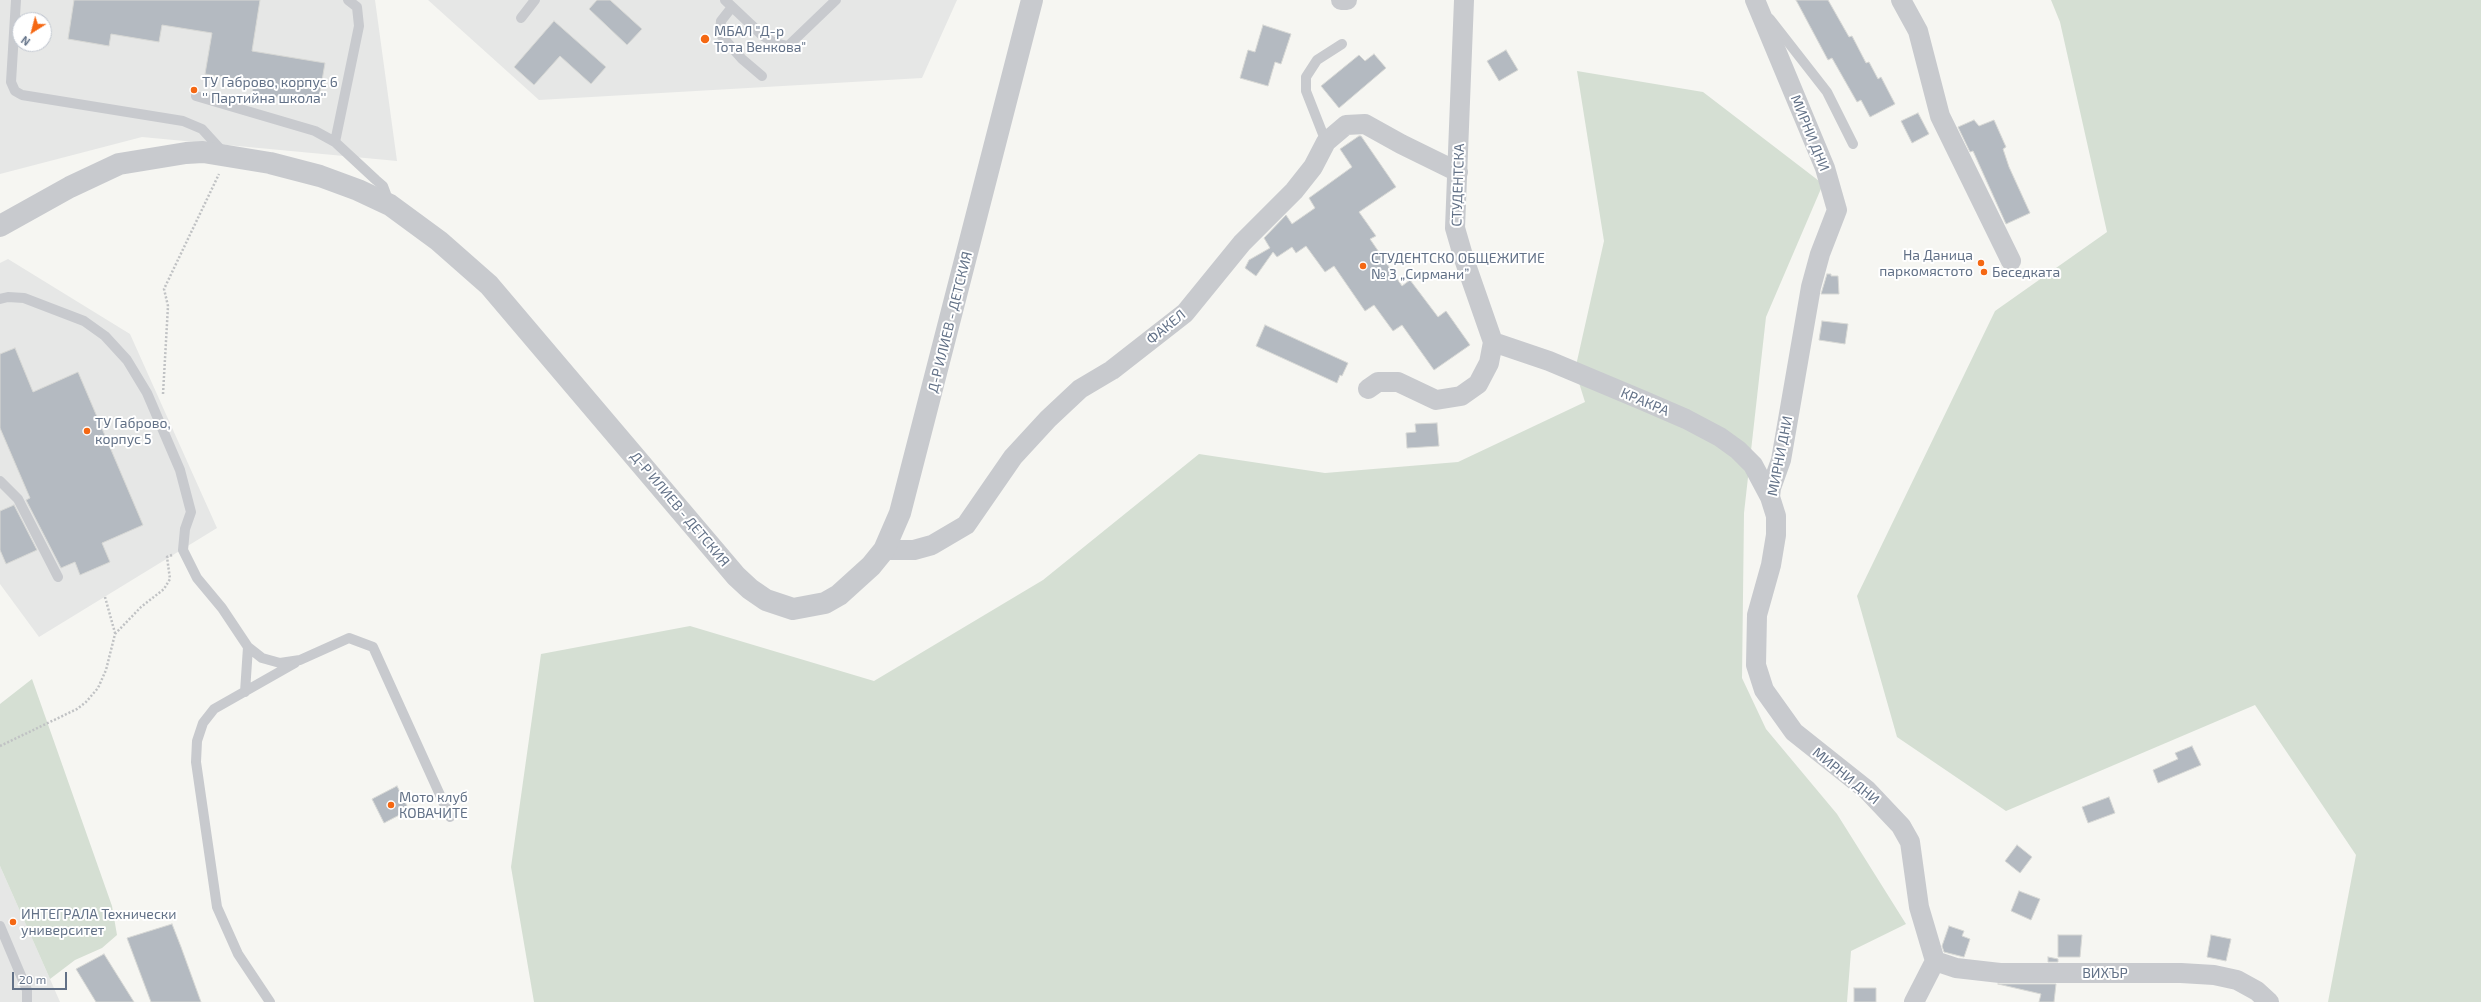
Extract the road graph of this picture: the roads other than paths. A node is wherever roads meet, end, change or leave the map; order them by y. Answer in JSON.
{"nodes":[{"id":1,"x":16,"y":0,"type":"edge"},
{"id":2,"x":348,"y":0,"type":"edge"},
{"id":3,"x":535,"y":0,"type":"edge"},
{"id":4,"x":836,"y":0,"type":"edge"},
{"id":5,"x":1032,"y":0,"type":"edge"},
{"id":6,"x":1341,"y":0,"type":"edge"},
{"id":7,"x":1346,"y":0,"type":"edge"},
{"id":8,"x":1449,"y":0,"type":"edge"},
{"id":9,"x":1464,"y":0,"type":"edge"},
{"id":10,"x":1756,"y":0,"type":"edge"},
{"id":11,"x":1901,"y":0,"type":"edge"},
{"id":12,"x":728,"y":3,"type":"edge"},
{"id":13,"x":521,"y":18,"type":"dead end"},
{"id":14,"x":1465,"y":20,"type":"junction"},
{"id":15,"x":1342,"y":44,"type":"dead end"},
{"id":16,"x":762,"y":76,"type":"dead end"},
{"id":17,"x":196,"y":96,"type":"dead end"},
{"id":18,"x":335,"y":142,"type":"junction"},
{"id":19,"x":1326,"y":142,"type":"junction"},
{"id":20,"x":1854,"y":144,"type":"dead end"},
{"id":21,"x":227,"y":155,"type":"junction"},
{"id":22,"x":1458,"y":172,"type":"junction"},
{"id":23,"x":390,"y":206,"type":"junction"},
{"id":24,"x":0,"y":226,"type":"edge"},
{"id":25,"x":2011,"y":261,"type":"dead end"},
{"id":26,"x":0,"y":299,"type":"edge"},
{"id":27,"x":1493,"y":342,"type":"junction"},
{"id":28,"x":1368,"y":389,"type":"dead end"},
{"id":29,"x":0,"y":481,"type":"edge"},
{"id":30,"x":1770,"y":497,"type":"junction"},
{"id":31,"x":884,"y":550,"type":"junction"},
{"id":32,"x":58,"y":577,"type":"dead end"},
{"id":33,"x":248,"y":647,"type":"junction"},
{"id":34,"x":300,"y":660,"type":"junction"},
{"id":35,"x":245,"y":692,"type":"junction"},
{"id":36,"x":450,"y":817,"type":"dead end"},
{"id":37,"x":0,"y":926,"type":"edge"},
{"id":38,"x":1935,"y":961,"type":"junction"},
{"id":39,"x":26,"y":1002,"type":"edge"},
{"id":40,"x":270,"y":1002,"type":"edge"},
{"id":41,"x":1914,"y":1002,"type":"edge"},
{"id":42,"x":2269,"y":1002,"type":"edge"}],
"edges":[{"from":1,"to":21,"type":"lane"},
{"from":2,"to":18,"type":"lane"},
{"from":3,"to":13,"type":"lane"},
{"from":4,"to":12,"type":"lane"},
{"from":5,"to":31,"type":"street","name":"Д-Р ИЛИЕВ - ДЕТСКИЯ"},
{"from":6,"to":7,"type":"street"},
{"from":8,"to":14,"type":"street"},
{"from":9,"to":14,"type":"street","name":"СТУДЕНТСКА"},
{"from":10,"to":20,"type":"lane"},
{"from":10,"to":30,"type":"street","name":"МИРНИ ДНИ"},
{"from":11,"to":25,"type":"street"},
{"from":12,"to":16,"type":"lane"},
{"from":14,"to":22,"type":"street","name":"СТУДЕНТСКА"},
{"from":15,"to":19,"type":"lane"},
{"from":17,"to":18,"type":"lane"},
{"from":18,"to":23,"type":"lane"},
{"from":19,"to":22,"type":"street","name":"ФАКЕЛ"},
{"from":19,"to":31,"type":"street","name":"ФАКЕЛ"},
{"from":21,"to":23,"type":"street","name":"Д-Р ИЛИЕВ - ДЕТСКИЯ"},
{"from":21,"to":24,"type":"street","name":"Д-Р ИЛИЕВ - ДЕТСКИЯ"},
{"from":22,"to":27,"type":"street","name":"СТУДЕНТСКА"},
{"from":23,"to":31,"type":"street","name":"Д-Р ИЛИЕВ - ДЕТСКИЯ"},
{"from":26,"to":33,"type":"lane"},
{"from":27,"to":28,"type":"street"},
{"from":27,"to":30,"type":"street","name":"КРАКРА"},
{"from":29,"to":32,"type":"lane"},
{"from":30,"to":38,"type":"street","name":"МИРНИ ДНИ"},
{"from":33,"to":34,"type":"lane"},
{"from":33,"to":35,"type":"lane"},
{"from":34,"to":35,"type":"lane"},
{"from":34,"to":36,"type":"lane"},
{"from":35,"to":40,"type":"lane"},
{"from":37,"to":39,"type":"lane"},
{"from":38,"to":41,"type":"street"},
{"from":38,"to":42,"type":"street","name":"ВИХЪР"}]}
